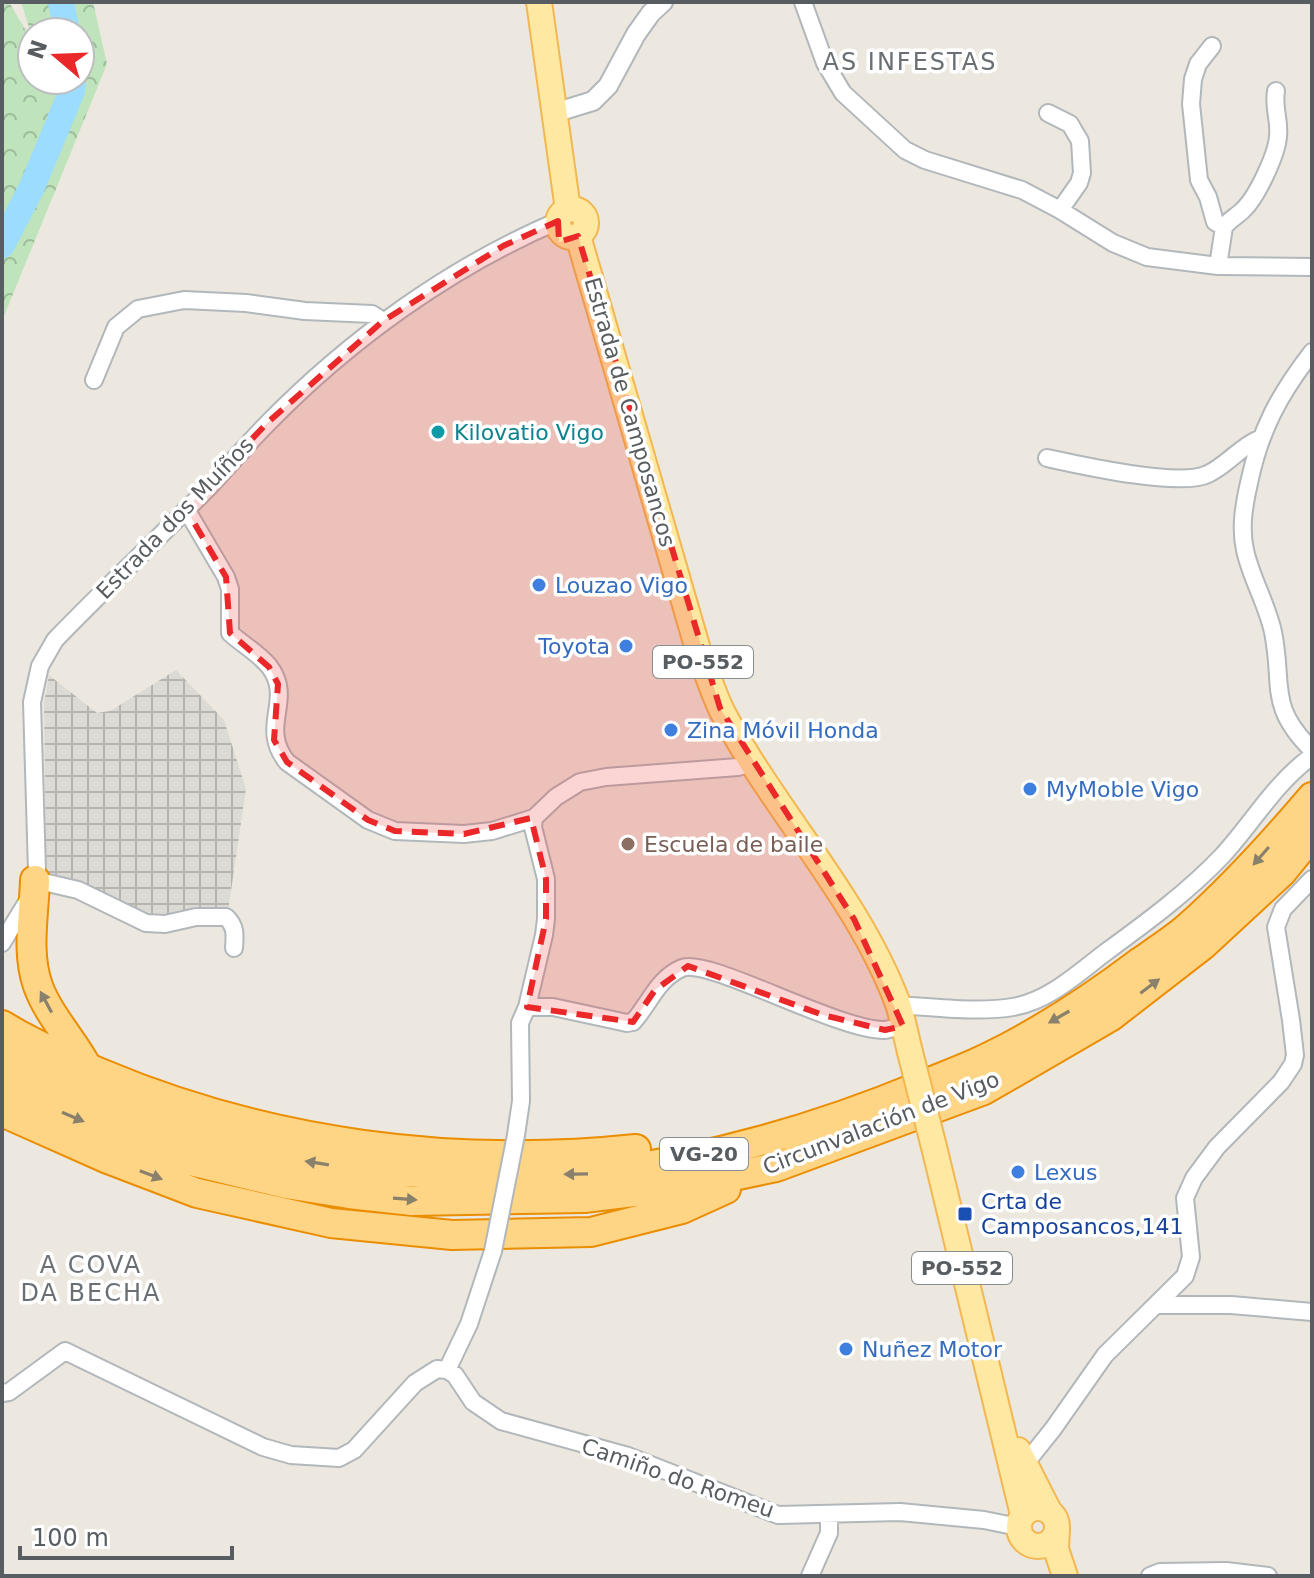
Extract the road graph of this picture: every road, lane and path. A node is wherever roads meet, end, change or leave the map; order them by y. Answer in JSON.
{"nodes":[{"id":1,"x":539,"y":2,"type":"edge"},
{"id":2,"x":663,"y":2,"type":"edge"},
{"id":3,"x":803,"y":2,"type":"edge"},
{"id":4,"x":1212,"y":46,"type":"dead end"},
{"id":5,"x":1276,"y":91,"type":"dead end"},
{"id":6,"x":554,"y":113,"type":"junction"},
{"id":7,"x":1048,"y":113,"type":"dead end"},
{"id":8,"x":1060,"y":210,"type":"junction"},
{"id":9,"x":563,"y":216,"type":"junction"},
{"id":10,"x":1224,"y":227,"type":"junction"},
{"id":11,"x":1218,"y":266,"type":"junction"},
{"id":12,"x":1312,"y":267,"type":"edge"},
{"id":13,"x":383,"y":321,"type":"junction"},
{"id":14,"x":1312,"y":352,"type":"edge"},
{"id":15,"x":94,"y":380,"type":"dead end"},
{"id":16,"x":1259,"y":439,"type":"junction"},
{"id":17,"x":1047,"y":458,"type":"dead end"},
{"id":18,"x":186,"y":509,"type":"junction"},
{"id":19,"x":1312,"y":753,"type":"edge"},
{"id":20,"x":751,"y":763,"type":"junction"},
{"id":21,"x":1312,"y":797,"type":"edge"},
{"id":22,"x":534,"y":818,"type":"junction"},
{"id":23,"x":1312,"y":835,"type":"edge"},
{"id":24,"x":1312,"y":879,"type":"edge"},
{"id":25,"x":35,"y":880,"type":"junction"},
{"id":26,"x":2,"y":943,"type":"edge"},
{"id":27,"x":234,"y":948,"type":"dead end"},
{"id":28,"x":527,"y":1007,"type":"junction"},
{"id":29,"x":901,"y":1015,"type":"junction"},
{"id":30,"x":2,"y":1025,"type":"edge"},
{"id":31,"x":3,"y":1065,"type":"edge"},
{"id":32,"x":87,"y":1067,"type":"junction"},
{"id":33,"x":3,"y":1112,"type":"edge"},
{"id":34,"x":821,"y":1123,"type":"junction"},
{"id":35,"x":776,"y":1167,"type":"junction"},
{"id":36,"x":1158,"y":1305,"type":"junction"},
{"id":37,"x":1312,"y":1312,"type":"edge"},
{"id":38,"x":447,"y":1370,"type":"junction"},
{"id":39,"x":992,"y":1385,"type":"junction"},
{"id":40,"x":2,"y":1393,"type":"edge"},
{"id":41,"x":1029,"y":1460,"type":"junction"},
{"id":42,"x":829,"y":1515,"type":"junction"},
{"id":43,"x":1053,"y":1520,"type":"junction"},
{"id":44,"x":1023,"y":1529,"type":"junction"},
{"id":45,"x":810,"y":1576,"type":"edge"},
{"id":46,"x":1049,"y":1576,"type":"edge"},
{"id":47,"x":1065,"y":1576,"type":"edge"},
{"id":48,"x":1150,"y":1576,"type":"edge"},
{"id":49,"x":1268,"y":1576,"type":"edge"}],
"edges":[{"from":1,"to":6,"type":"main road"},
{"from":2,"to":6,"type":"street"},
{"from":3,"to":8,"type":"street"},
{"from":4,"to":10,"type":"street"},
{"from":5,"to":10,"type":"street"},
{"from":6,"to":9,"type":"main road"},
{"from":7,"to":8,"type":"street"},
{"from":8,"to":11,"type":"street"},
{"from":9,"to":13,"type":"street","name":"Estrada dos Muíños"},
{"from":9,"to":20,"type":"main road","name":"Estrada de Camposancos","number":"PO-552"},
{"from":10,"to":11,"type":"street"},
{"from":11,"to":12,"type":"street"},
{"from":13,"to":15,"type":"street"},
{"from":13,"to":18,"type":"street","name":"Estrada dos Muíños"},
{"from":14,"to":16,"type":"street"},
{"from":16,"to":17,"type":"street"},
{"from":16,"to":19,"type":"street"},
{"from":18,"to":22,"type":"street"},
{"from":18,"to":25,"type":"street","name":"Estrada dos Muíños"},
{"from":19,"to":29,"type":"street"},
{"from":20,"to":22,"type":"street"},
{"from":20,"to":29,"type":"main road","name":"Estrada de Camposancos","number":"PO-552"},
{"from":21,"to":34,"type":"highway","name":"Circunvalación de Vigo","number":"VG-20","one_way":true},
{"from":22,"to":28,"type":"street"},
{"from":35,"to":23,"type":"highway","name":"Circunvalación de Vigo","number":"VG-20","one_way":true},
{"from":24,"to":36,"type":"street"},
{"from":25,"to":26,"type":"street","name":"Estrada dos Muíños"},
{"from":25,"to":27,"type":"street"},
{"from":32,"to":25,"type":"highway","one_way":true},
{"from":28,"to":29,"type":"street"},
{"from":28,"to":38,"type":"street","bridge":true},
{"from":29,"to":39,"type":"main road","name":"Estrada de Camposancos","number":"PO-552","bridge":true},
{"from":30,"to":32,"type":"highway"},
{"from":34,"to":31,"type":"highway","name":"Circunvalación de Vigo","number":"VG-20","one_way":true},
{"from":31,"to":35,"type":"highway","name":"Circunvalación de Vigo","number":"VG-20","one_way":true},
{"from":32,"to":34,"type":"highway"},
{"from":33,"to":35,"type":"highway","one_way":true},
{"from":36,"to":37,"type":"street"},
{"from":36,"to":41,"type":"street"},
{"from":38,"to":40,"type":"street"},
{"from":38,"to":42,"type":"street","name":"Camiño do Romeu"},
{"from":39,"to":41,"type":"main road","name":"Estrada de Camposancos","number":"PO-552"},
{"from":39,"to":44,"type":"main road","name":"Estrada de Camposancos","number":"PO-552"},
{"from":41,"to":43,"type":"main road","name":"Estrada de Camposancos","number":"PO-552"},
{"from":42,"to":44,"type":"street","name":"Camiño do Romeu"},
{"from":42,"to":45,"type":"street"},
{"from":43,"to":44,"type":"main road"},
{"from":43,"to":44,"type":"main road"},
{"from":43,"to":47,"type":"main road","name":"Estrada de Camposancos","number":"PO-552"},
{"from":44,"to":46,"type":"main road","name":"Estrada de Camposancos","number":"PO-552"},
{"from":48,"to":49,"type":"street"}]}
